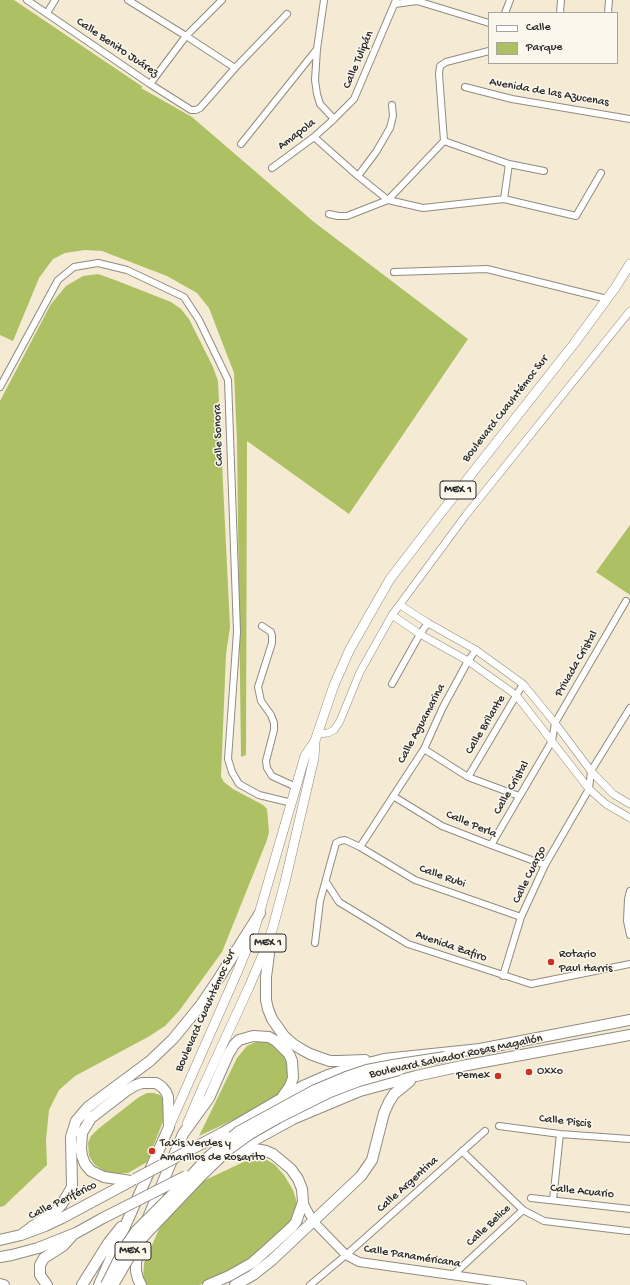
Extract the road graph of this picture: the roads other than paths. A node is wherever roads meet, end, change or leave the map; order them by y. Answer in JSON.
{"nodes":[{"id":1,"x":27,"y":0,"type":"edge"},
{"id":2,"x":54,"y":0,"type":"edge"},
{"id":3,"x":128,"y":0,"type":"edge"},
{"id":4,"x":222,"y":0,"type":"edge"},
{"id":5,"x":324,"y":0,"type":"edge"},
{"id":6,"x":510,"y":0,"type":"edge"},
{"id":7,"x":561,"y":0,"type":"edge"},
{"id":8,"x":609,"y":0,"type":"edge"},
{"id":9,"x":395,"y":2,"type":"edge"},
{"id":10,"x":505,"y":12,"type":"edge"},
{"id":11,"x":560,"y":12,"type":"edge"},
{"id":12,"x":608,"y":12,"type":"edge"},
{"id":13,"x":47,"y":13,"type":"junction"},
{"id":14,"x":287,"y":14,"type":"dead end"},
{"id":15,"x":488,"y":23,"type":"edge"},
{"id":16,"x":186,"y":36,"type":"junction"},
{"id":17,"x":317,"y":50,"type":"junction"},
{"id":18,"x":488,"y":51,"type":"edge"},
{"id":19,"x":235,"y":68,"type":"junction"},
{"id":20,"x":150,"y":84,"type":"junction"},
{"id":21,"x":464,"y":87,"type":"dead end"},
{"id":22,"x":392,"y":105,"type":"dead end"},
{"id":23,"x":630,"y":118,"type":"edge"},
{"id":24,"x":334,"y":119,"type":"junction"},
{"id":25,"x":314,"y":137,"type":"junction"},
{"id":26,"x":444,"y":141,"type":"junction"},
{"id":27,"x":241,"y":144,"type":"dead end"},
{"id":28,"x":509,"y":164,"type":"junction"},
{"id":29,"x":272,"y":168,"type":"dead end"},
{"id":30,"x":544,"y":171,"type":"dead end"},
{"id":31,"x":601,"y":173,"type":"dead end"},
{"id":32,"x":358,"y":176,"type":"junction"},
{"id":33,"x":504,"y":199,"type":"junction"},
{"id":34,"x":388,"y":200,"type":"junction"},
{"id":35,"x":329,"y":214,"type":"dead end"},
{"id":36,"x":630,"y":264,"type":"edge"},
{"id":37,"x":394,"y":272,"type":"dead end"},
{"id":38,"x":607,"y":299,"type":"junction"},
{"id":39,"x":630,"y":311,"type":"edge"},
{"id":40,"x":0,"y":387,"type":"edge"},
{"id":41,"x":626,"y":601,"type":"dead end"},
{"id":42,"x":400,"y":605,"type":"junction"},
{"id":43,"x":392,"y":615,"type":"junction"},
{"id":44,"x":428,"y":623,"type":"junction"},
{"id":45,"x":262,"y":626,"type":"dead end"},
{"id":46,"x":420,"y":634,"type":"junction"},
{"id":47,"x":476,"y":650,"type":"junction"},
{"id":48,"x":468,"y":661,"type":"junction"},
{"id":49,"x":392,"y":684,"type":"dead end"},
{"id":50,"x":523,"y":684,"type":"junction"},
{"id":51,"x":516,"y":695,"type":"junction"},
{"id":52,"x":630,"y":708,"type":"edge"},
{"id":53,"x":555,"y":723,"type":"junction"},
{"id":54,"x":316,"y":738,"type":"junction"},
{"id":55,"x":552,"y":741,"type":"junction"},
{"id":56,"x":424,"y":749,"type":"junction"},
{"id":57,"x":591,"y":771,"type":"junction"},
{"id":58,"x":468,"y":777,"type":"junction"},
{"id":59,"x":296,"y":787,"type":"junction"},
{"id":60,"x":589,"y":789,"type":"junction"},
{"id":61,"x":393,"y":796,"type":"junction"},
{"id":62,"x":519,"y":796,"type":"junction"},
{"id":63,"x":292,"y":803,"type":"junction"},
{"id":64,"x":630,"y":804,"type":"edge"},
{"id":65,"x":630,"y":818,"type":"edge"},
{"id":66,"x":491,"y":845,"type":"junction"},
{"id":67,"x":360,"y":847,"type":"junction"},
{"id":68,"x":545,"y":865,"type":"junction"},
{"id":69,"x":326,"y":882,"type":"junction"},
{"id":70,"x":630,"y":891,"type":"edge"},
{"id":71,"x":260,"y":913,"type":"junction"},
{"id":72,"x":521,"y":917,"type":"junction"},
{"id":73,"x":630,"y":934,"type":"edge"},
{"id":74,"x":315,"y":943,"type":"dead end"},
{"id":75,"x":267,"y":945,"type":"junction"},
{"id":76,"x":630,"y":964,"type":"edge"},
{"id":77,"x":503,"y":976,"type":"junction"},
{"id":78,"x":630,"y":1020,"type":"edge"},
{"id":79,"x":630,"y":1035,"type":"edge"},
{"id":80,"x":480,"y":1048,"type":"junction"},
{"id":81,"x":384,"y":1059,"type":"junction"},
{"id":82,"x":445,"y":1060,"type":"junction"},
{"id":83,"x":485,"y":1062,"type":"junction"},
{"id":84,"x":416,"y":1076,"type":"junction"},
{"id":85,"x":268,"y":1106,"type":"junction"},
{"id":86,"x":499,"y":1126,"type":"dead end"},
{"id":87,"x":169,"y":1127,"type":"junction"},
{"id":88,"x":485,"y":1131,"type":"dead end"},
{"id":89,"x":224,"y":1132,"type":"joint"},
{"id":90,"x":183,"y":1134,"type":"junction"},
{"id":91,"x":560,"y":1134,"type":"junction"},
{"id":92,"x":630,"y":1139,"type":"edge"},
{"id":93,"x":462,"y":1151,"type":"junction"},
{"id":94,"x":212,"y":1163,"type":"junction"},
{"id":95,"x":133,"y":1180,"type":"junction"},
{"id":96,"x":531,"y":1198,"type":"dead end"},
{"id":97,"x":553,"y":1200,"type":"junction"},
{"id":98,"x":303,"y":1202,"type":"junction"},
{"id":99,"x":630,"y":1209,"type":"edge"},
{"id":100,"x":523,"y":1210,"type":"junction"},
{"id":101,"x":148,"y":1217,"type":"junction"},
{"id":102,"x":128,"y":1220,"type":"junction"},
{"id":103,"x":313,"y":1220,"type":"junction"},
{"id":104,"x":296,"y":1222,"type":"junction"},
{"id":105,"x":628,"y":1231,"type":"dead end"},
{"id":106,"x":76,"y":1233,"type":"junction"},
{"id":107,"x":21,"y":1235,"type":"junction"},
{"id":108,"x":0,"y":1240,"type":"edge"},
{"id":109,"x":346,"y":1255,"type":"junction"},
{"id":110,"x":0,"y":1257,"type":"edge"},
{"id":111,"x":454,"y":1275,"type":"junction"},
{"id":112,"x":487,"y":1283,"type":"edge"},
{"id":113,"x":0,"y":1284,"type":"edge"},
{"id":114,"x":4,"y":1285,"type":"edge"},
{"id":115,"x":47,"y":1285,"type":"edge"},
{"id":116,"x":82,"y":1285,"type":"edge"},
{"id":117,"x":99,"y":1285,"type":"edge"},
{"id":118,"x":106,"y":1285,"type":"edge"},
{"id":119,"x":113,"y":1285,"type":"edge"},
{"id":120,"x":117,"y":1285,"type":"edge"},
{"id":121,"x":141,"y":1285,"type":"edge"},
{"id":122,"x":208,"y":1285,"type":"edge"},
{"id":123,"x":235,"y":1285,"type":"edge"},
{"id":124,"x":310,"y":1285,"type":"edge"},
{"id":125,"x":522,"y":1285,"type":"edge"}],
"edges":[{"from":1,"to":13,"type":"street","name":"Calle Benito Juárez"},
{"from":2,"to":13,"type":"street"},
{"from":3,"to":16,"type":"street"},
{"from":4,"to":16,"type":"street"},
{"from":5,"to":17,"type":"street"},
{"from":6,"to":10,"type":"street"},
{"from":7,"to":11,"type":"street"},
{"from":8,"to":12,"type":"street"},
{"from":9,"to":15,"type":"street"},
{"from":9,"to":24,"type":"street","name":"Calle Tulipán"},
{"from":13,"to":20,"type":"street","name":"Calle Benito Juárez"},
{"from":14,"to":19,"type":"street"},
{"from":16,"to":19,"type":"street"},
{"from":16,"to":20,"type":"street"},
{"from":17,"to":24,"type":"street"},
{"from":17,"to":27,"type":"street"},
{"from":18,"to":26,"type":"street"},
{"from":19,"to":20,"type":"street","name":"Calle Benito Juárez"},
{"from":21,"to":23,"type":"street","name":"Avenida de las Azucenas"},
{"from":22,"to":32,"type":"street"},
{"from":24,"to":25,"type":"street","name":"Amapola"},
{"from":25,"to":29,"type":"street","name":"Amapola"},
{"from":25,"to":32,"type":"street"},
{"from":26,"to":28,"type":"street"},
{"from":26,"to":34,"type":"street"},
{"from":28,"to":30,"type":"street"},
{"from":28,"to":33,"type":"street"},
{"from":31,"to":33,"type":"street"},
{"from":32,"to":34,"type":"street"},
{"from":33,"to":34,"type":"street"},
{"from":34,"to":35,"type":"street"},
{"from":36,"to":38,"type":"main road","name":"Boulevard Cuauhtémoc Sur","number":"MEX 1"},
{"from":37,"to":38,"type":"street"},
{"from":38,"to":54,"type":"main road","name":"Boulevard Cuauhtémoc Sur","number":"MEX 1"},
{"from":39,"to":42,"type":"street"},
{"from":40,"to":63,"type":"street","name":"Calle Sonora"},
{"from":41,"to":53,"type":"street","name":"Privada Cristal"},
{"from":42,"to":43,"type":"street"},
{"from":42,"to":44,"type":"street"},
{"from":43,"to":46,"type":"street"},
{"from":43,"to":54,"type":"street"},
{"from":44,"to":46,"type":"street"},
{"from":44,"to":47,"type":"street"},
{"from":45,"to":59,"type":"street"},
{"from":46,"to":48,"type":"street"},
{"from":46,"to":49,"type":"street"},
{"from":47,"to":48,"type":"street","name":"Calle Aguamarina"},
{"from":47,"to":50,"type":"street"},
{"from":48,"to":51,"type":"street"},
{"from":48,"to":56,"type":"street","name":"Calle Aguamarina"},
{"from":50,"to":51,"type":"street","name":"Calle Brilante"},
{"from":50,"to":53,"type":"street"},
{"from":51,"to":55,"type":"street"},
{"from":51,"to":58,"type":"street","name":"Calle Brilante"},
{"from":52,"to":57,"type":"street"},
{"from":53,"to":55,"type":"street","name":"Privada Cristal"},
{"from":53,"to":57,"type":"street"},
{"from":54,"to":59,"type":"main road","name":"Boulevard Cuauhtémoc Sur","number":"MEX 1"},
{"from":54,"to":75,"type":"main road","name":"Boulevard Cuauhtémoc Sur","number":"MEX 1"},
{"from":55,"to":60,"type":"street"},
{"from":55,"to":62,"type":"street","name":"Calle Cristal"},
{"from":56,"to":58,"type":"street"},
{"from":56,"to":61,"type":"street","name":"Calle Aguamarina"},
{"from":57,"to":60,"type":"street"},
{"from":57,"to":64,"type":"street"},
{"from":58,"to":62,"type":"street"},
{"from":59,"to":63,"type":"main road","name":"Boulevard Cuauhtémoc Sur","number":"MEX 1"},
{"from":60,"to":65,"type":"street"},
{"from":60,"to":68,"type":"street","name":"Calle Cuarzo"},
{"from":61,"to":66,"type":"street","name":"Calle Perla"},
{"from":61,"to":67,"type":"street","name":"Calle Aguamarina"},
{"from":62,"to":66,"type":"street","name":"Calle Cristal"},
{"from":63,"to":71,"type":"main road","name":"Boulevard Cuauhtémoc Sur","number":"MEX 1"},
{"from":66,"to":68,"type":"street","name":"Calle Perla"},
{"from":67,"to":69,"type":"street"},
{"from":67,"to":72,"type":"street","name":"Calle Rubi"},
{"from":68,"to":72,"type":"street","name":"Calle Cuarzo"},
{"from":69,"to":74,"type":"street"},
{"from":69,"to":77,"type":"street","name":"Avenida Zafiro"},
{"from":70,"to":73,"type":"street"},
{"from":71,"to":87,"type":"main road","name":"Boulevard Cuauhtémoc Sur","number":"MEX 1"},
{"from":71,"to":107,"type":"highway"},
{"from":72,"to":77,"type":"street","name":"Calle Cuarzo"},
{"from":75,"to":81,"type":"highway"},
{"from":75,"to":90,"type":"main road","name":"Boulevard Cuauhtémoc Sur","number":"MEX 1"},
{"from":76,"to":77,"type":"street","name":"Avenida Zafiro"},
{"from":78,"to":80,"type":"highway","name":"Boulevard Salvador Rosas Magallón"},
{"from":79,"to":83,"type":"highway","name":"Boulevard Salvador Rosas Magallón"},
{"from":80,"to":81,"type":"highway","name":"Boulevard Salvador Rosas Magallón"},
{"from":80,"to":82,"type":"highway"},
{"from":81,"to":85,"type":"highway","name":"Boulevard Salvador Rosas Magallón"},
{"from":82,"to":83,"type":"highway"},
{"from":82,"to":118,"type":"highway","bridge":true},
{"from":82,"to":119,"type":"highway","bridge":true},
{"from":83,"to":84,"type":"highway","name":"Boulevard Salvador Rosas Magallón"},
{"from":84,"to":94,"type":"highway","name":"Boulevard Salvador Rosas Magallón"},
{"from":84,"to":103,"type":"highway"},
{"from":85,"to":89,"type":"highway","name":"Boulevard Salvador Rosas Magallón"},
{"from":85,"to":90,"type":"highway"},
{"from":86,"to":91,"type":"street","name":"Calle Piscis"},
{"from":87,"to":95,"type":"highway"},
{"from":87,"to":102,"type":"highway","name":"Boulevard Cuauhtémoc Sur","number":"MEX 1"},
{"from":88,"to":93,"type":"street","name":"Calle Argentina"},
{"from":89,"to":95,"type":"highway","name":"Calle Periférico","bridge":true},
{"from":90,"to":101,"type":"highway","name":"Boulevard Cuauhtémoc Sur","number":"MEX 1"},
{"from":91,"to":92,"type":"street","name":"Calle Piscis"},
{"from":91,"to":97,"type":"street"},
{"from":93,"to":100,"type":"street"},
{"from":93,"to":109,"type":"street","name":"Calle Argentina"},
{"from":94,"to":98,"type":"highway"},
{"from":94,"to":106,"type":"highway","name":"Boulevard Salvador Rosas Magallón","bridge":true},
{"from":95,"to":107,"type":"highway","name":"Calle Periférico"},
{"from":96,"to":97,"type":"street","name":"Calle Acuario"},
{"from":97,"to":99,"type":"street","name":"Calle Acuario"},
{"from":98,"to":103,"type":"main road","name":"Calle Panaméricana"},
{"from":98,"to":104,"type":"highway"},
{"from":100,"to":105,"type":"street"},
{"from":100,"to":111,"type":"street","name":"Calle Belice"},
{"from":101,"to":120,"type":"highway","name":"Boulevard Cuauhtémoc Sur","number":"MEX 1"},
{"from":101,"to":121,"type":"highway"},
{"from":102,"to":116,"type":"highway"},
{"from":102,"to":117,"type":"highway","name":"Boulevard Cuauhtémoc Sur","number":"MEX 1"},
{"from":103,"to":104,"type":"main road"},
{"from":103,"to":109,"type":"main road","name":"Calle Panaméricana"},
{"from":103,"to":123,"type":"highway"},
{"from":104,"to":122,"type":"highway"},
{"from":106,"to":110,"type":"highway"},
{"from":106,"to":115,"type":"highway"},
{"from":107,"to":108,"type":"highway","name":"Calle Periférico"},
{"from":109,"to":111,"type":"main road","name":"Calle Panaméricana"},
{"from":109,"to":124,"type":"street","name":"Calle Argentina"},
{"from":111,"to":112,"type":"main road","name":"Calle Panaméricana"},
{"from":112,"to":125,"type":"main road","name":"Calle Panaméricana"},
{"from":113,"to":114,"type":"highway"}]}
